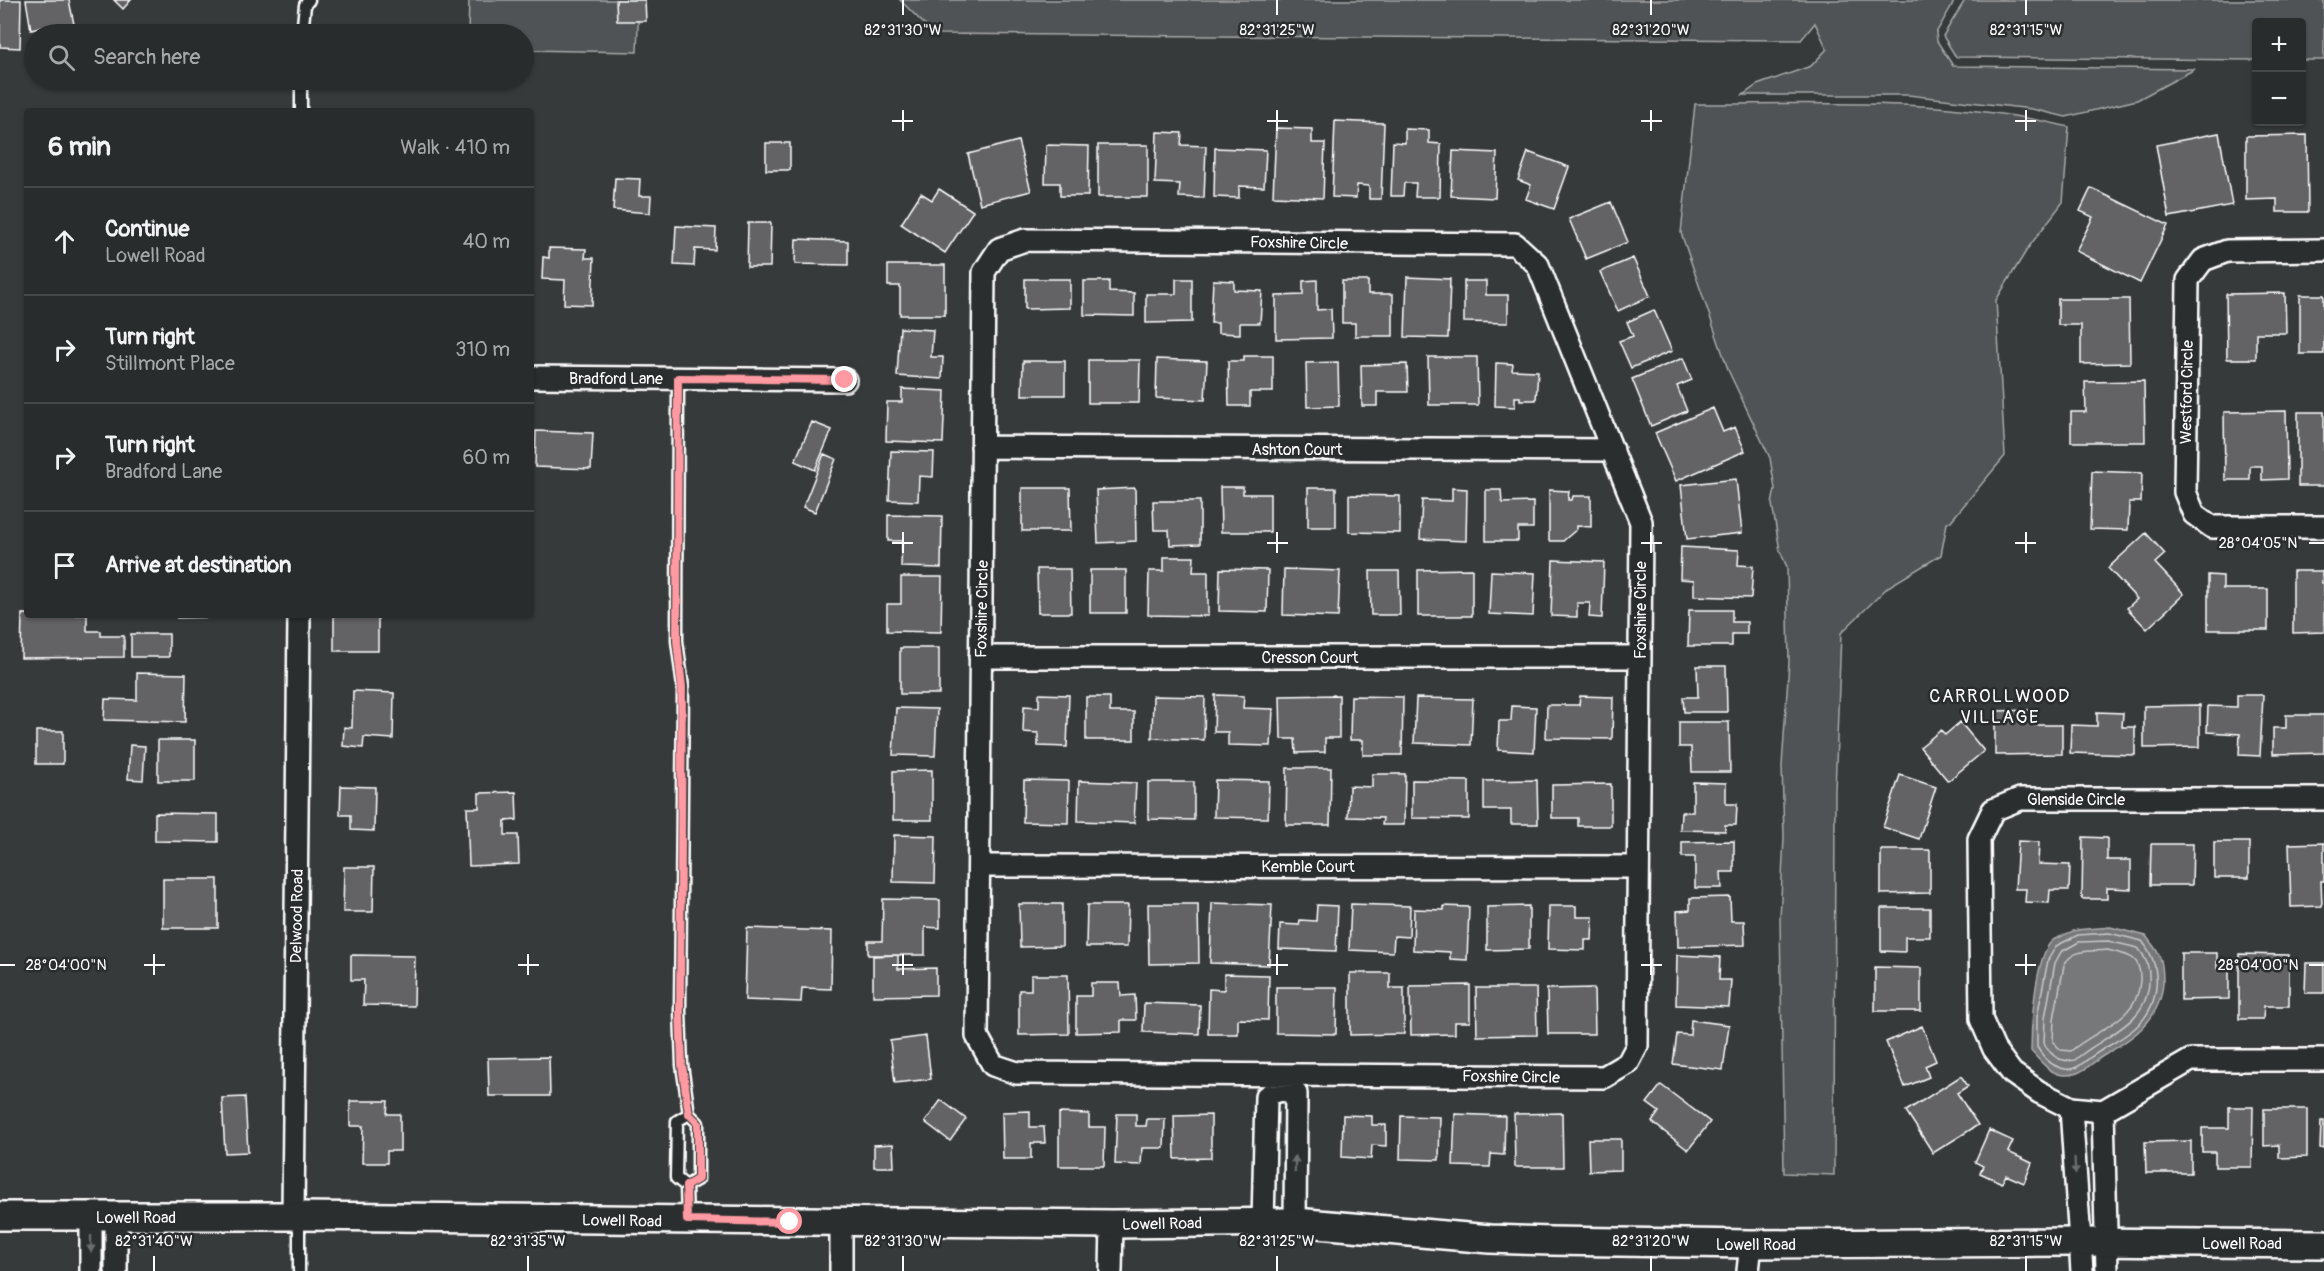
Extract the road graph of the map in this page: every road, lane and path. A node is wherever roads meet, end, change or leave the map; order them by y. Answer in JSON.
{"nodes":[{"id":1,"x":309,"y":0,"type":"edge"},
{"id":2,"x":303,"y":24,"type":"edge"},
{"id":3,"x":300,"y":90,"type":"edge"},
{"id":4,"x":301,"y":108,"type":"edge"},
{"id":5,"x":2324,"y":250,"type":"edge"},
{"id":6,"x":534,"y":377,"type":"edge"},
{"id":7,"x":678,"y":378,"type":"junction"},
{"id":8,"x":845,"y":380,"type":"dead end"},
{"id":9,"x":982,"y":447,"type":"junction"},
{"id":10,"x":1613,"y":450,"type":"junction"},
{"id":11,"x":2324,"y":527,"type":"edge"},
{"id":12,"x":299,"y":618,"type":"edge"},
{"id":13,"x":980,"y":657,"type":"junction"},
{"id":14,"x":1640,"y":657,"type":"junction"},
{"id":15,"x":2324,"y":799,"type":"edge"},
{"id":16,"x":978,"y":866,"type":"junction"},
{"id":17,"x":1638,"y":867,"type":"junction"},
{"id":18,"x":2324,"y":1060,"type":"edge"},
{"id":19,"x":1282,"y":1082,"type":"junction"},
{"id":20,"x":2071,"y":1108,"type":"junction"},
{"id":21,"x":2103,"y":1110,"type":"junction"},
{"id":22,"x":689,"y":1114,"type":"junction"},
{"id":23,"x":676,"y":1151,"type":"junction"},
{"id":24,"x":698,"y":1151,"type":"junction"},
{"id":25,"x":686,"y":1186,"type":"junction"},
{"id":26,"x":0,"y":1216,"type":"edge"},
{"id":27,"x":296,"y":1216,"type":"junction"},
{"id":28,"x":103,"y":1217,"type":"junction"},
{"id":29,"x":687,"y":1220,"type":"junction"},
{"id":30,"x":1263,"y":1222,"type":"junction"},
{"id":31,"x":1295,"y":1222,"type":"junction"},
{"id":32,"x":841,"y":1223,"type":"junction"},
{"id":33,"x":1112,"y":1224,"type":"junction"},
{"id":34,"x":2079,"y":1242,"type":"junction"},
{"id":35,"x":2107,"y":1243,"type":"junction"},
{"id":36,"x":1751,"y":1244,"type":"junction"},
{"id":37,"x":2324,"y":1244,"type":"edge"},
{"id":38,"x":91,"y":1271,"type":"edge"},
{"id":39,"x":116,"y":1271,"type":"edge"},
{"id":40,"x":299,"y":1271,"type":"edge"},
{"id":41,"x":841,"y":1271,"type":"edge"},
{"id":42,"x":1111,"y":1271,"type":"edge"},
{"id":43,"x":1748,"y":1271,"type":"edge"},
{"id":44,"x":2082,"y":1271,"type":"edge"},
{"id":45,"x":2107,"y":1271,"type":"edge"}],
"edges":[{"from":1,"to":2,"type":"lane"},
{"from":3,"to":4,"type":"lane"},
{"from":5,"to":11,"type":"street","name":"Westford Circle"},
{"from":6,"to":7,"type":"street","name":"Bradford Lane"},
{"from":7,"to":8,"type":"street","name":"Bradford Lane"},
{"from":7,"to":22,"type":"lane"},
{"from":9,"to":10,"type":"street","name":"Ashton Court"},
{"from":9,"to":10,"type":"street","name":"Foxshire Circle"},
{"from":9,"to":13,"type":"street","name":"Foxshire Circle"},
{"from":10,"to":14,"type":"street","name":"Foxshire Circle"},
{"from":12,"to":27,"type":"street","name":"Delwood Road"},
{"from":13,"to":14,"type":"street","name":"Cresson Court"},
{"from":13,"to":16,"type":"street","name":"Foxshire Circle"},
{"from":14,"to":17,"type":"street","name":"Foxshire Circle"},
{"from":15,"to":20,"type":"street","name":"Glenside Circle"},
{"from":16,"to":17,"type":"street","name":"Kemble Court"},
{"from":16,"to":19,"type":"street","name":"Foxshire Circle"},
{"from":17,"to":19,"type":"street","name":"Foxshire Circle"},
{"from":18,"to":21,"type":"street"},
{"from":19,"to":30,"type":"street"},
{"from":31,"to":19,"type":"street","one_way":true},
{"from":20,"to":21,"type":"street","name":"Glenside Circle"},
{"from":20,"to":34,"type":"street","one_way":true},
{"from":21,"to":35,"type":"street"},
{"from":22,"to":23,"type":"lane"},
{"from":22,"to":24,"type":"lane"},
{"from":23,"to":24,"type":"lane"},
{"from":23,"to":25,"type":"lane"},
{"from":24,"to":25,"type":"lane"},
{"from":25,"to":29,"type":"lane"},
{"from":26,"to":28,"type":"street","name":"Lowell Road"},
{"from":27,"to":28,"type":"street","name":"Lowell Road"},
{"from":27,"to":29,"type":"street","name":"Lowell Road"},
{"from":27,"to":40,"type":"lane"},
{"from":28,"to":38,"type":"street","one_way":true},
{"from":28,"to":39,"type":"street"},
{"from":29,"to":32,"type":"street","name":"Lowell Road"},
{"from":30,"to":31,"type":"street","name":"Lowell Road"},
{"from":30,"to":33,"type":"street","name":"Lowell Road"},
{"from":31,"to":36,"type":"street","name":"Lowell Road"},
{"from":32,"to":33,"type":"street","name":"Lowell Road"},
{"from":32,"to":41,"type":"street"},
{"from":33,"to":42,"type":"street"},
{"from":34,"to":35,"type":"street","name":"Lowell Road"},
{"from":34,"to":36,"type":"street","name":"Lowell Road"},
{"from":34,"to":44,"type":"street"},
{"from":35,"to":37,"type":"street","name":"Lowell Road"},
{"from":35,"to":45,"type":"street"},
{"from":36,"to":43,"type":"street"}]}
